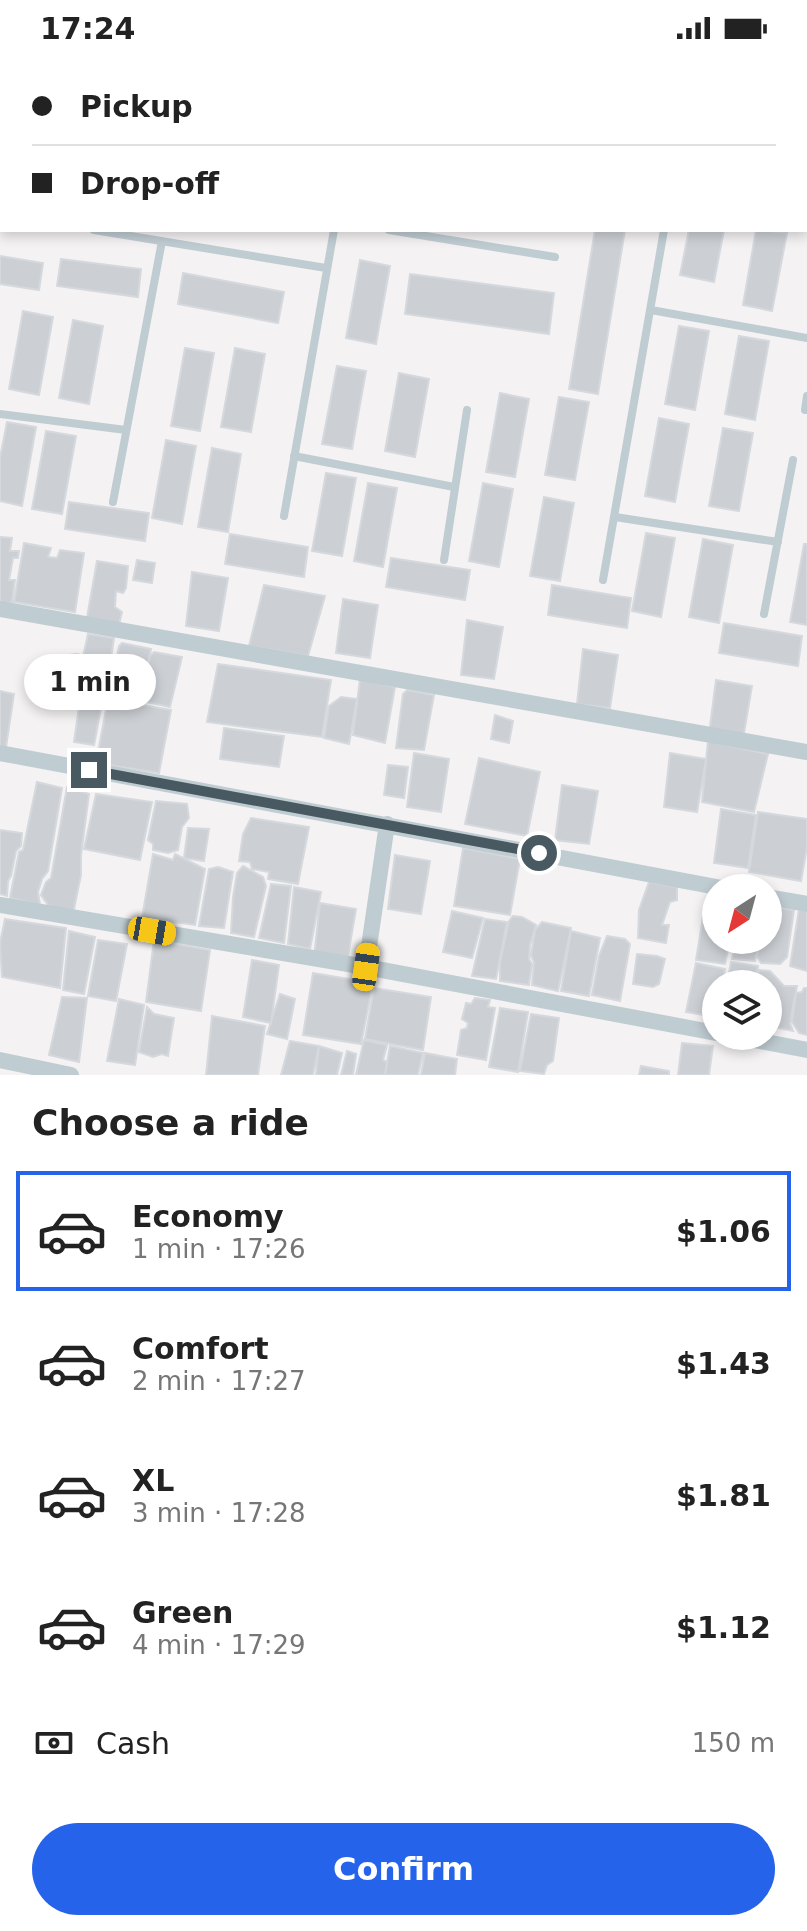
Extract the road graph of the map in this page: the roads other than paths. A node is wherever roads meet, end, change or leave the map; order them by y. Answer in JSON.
{"nodes":[{"id":1,"x":106,"y":232,"type":"edge"},
{"id":2,"x":334,"y":232,"type":"edge"},
{"id":3,"x":401,"y":232,"type":"edge"},
{"id":4,"x":664,"y":232,"type":"edge"},
{"id":5,"x":162,"y":241,"type":"junction"},
{"id":6,"x":555,"y":257,"type":"dead end"},
{"id":7,"x":326,"y":268,"type":"junction"},
{"id":8,"x":651,"y":310,"type":"junction"},
{"id":9,"x":807,"y":338,"type":"edge"},
{"id":10,"x":807,"y":396,"type":"edge"},
{"id":11,"x":467,"y":410,"type":"dead end"},
{"id":12,"x":805,"y":410,"type":"dead end"},
{"id":13,"x":0,"y":414,"type":"edge"},
{"id":14,"x":126,"y":430,"type":"junction"},
{"id":15,"x":294,"y":456,"type":"junction"},
{"id":16,"x":793,"y":460,"type":"dead end"},
{"id":17,"x":454,"y":487,"type":"junction"},
{"id":18,"x":113,"y":502,"type":"dead end"},
{"id":19,"x":284,"y":516,"type":"dead end"},
{"id":20,"x":615,"y":517,"type":"junction"},
{"id":21,"x":778,"y":542,"type":"junction"},
{"id":22,"x":444,"y":560,"type":"dead end"},
{"id":23,"x":603,"y":580,"type":"dead end"},
{"id":24,"x":0,"y":609,"type":"edge"},
{"id":25,"x":764,"y":614,"type":"dead end"},
{"id":26,"x":807,"y":752,"type":"edge"},
{"id":27,"x":0,"y":753,"type":"edge"},
{"id":28,"x":387,"y":824,"type":"junction"},
{"id":29,"x":702,"y":884,"type":"edge"},
{"id":30,"x":782,"y":900,"type":"edge"},
{"id":31,"x":807,"y":904,"type":"edge"},
{"id":32,"x":0,"y":905,"type":"edge"},
{"id":33,"x":366,"y":967,"type":"junction"},
{"id":34,"x":702,"y":1030,"type":"edge"},
{"id":35,"x":782,"y":1045,"type":"edge"},
{"id":36,"x":807,"y":1050,"type":"edge"},
{"id":37,"x":0,"y":1060,"type":"edge"},
{"id":38,"x":71,"y":1075,"type":"edge"}],
"edges":[{"from":1,"to":5,"type":"lane"},
{"from":2,"to":7,"type":"lane"},
{"from":3,"to":6,"type":"lane"},
{"from":4,"to":8,"type":"lane"},
{"from":5,"to":7,"type":"lane"},
{"from":5,"to":14,"type":"lane"},
{"from":7,"to":15,"type":"lane"},
{"from":8,"to":9,"type":"lane"},
{"from":8,"to":20,"type":"lane"},
{"from":10,"to":12,"type":"lane"},
{"from":11,"to":17,"type":"lane"},
{"from":13,"to":14,"type":"lane"},
{"from":14,"to":18,"type":"lane"},
{"from":15,"to":17,"type":"lane"},
{"from":15,"to":19,"type":"lane"},
{"from":16,"to":21,"type":"lane"},
{"from":17,"to":22,"type":"lane"},
{"from":20,"to":21,"type":"lane"},
{"from":20,"to":23,"type":"lane"},
{"from":21,"to":25,"type":"lane"},
{"from":24,"to":26,"type":"street"},
{"from":27,"to":28,"type":"street"},
{"from":28,"to":29,"type":"street"},
{"from":28,"to":33,"type":"street"},
{"from":30,"to":31,"type":"street"},
{"from":32,"to":33,"type":"street"},
{"from":33,"to":34,"type":"street"},
{"from":35,"to":36,"type":"street"},
{"from":37,"to":38,"type":"street"}]}
